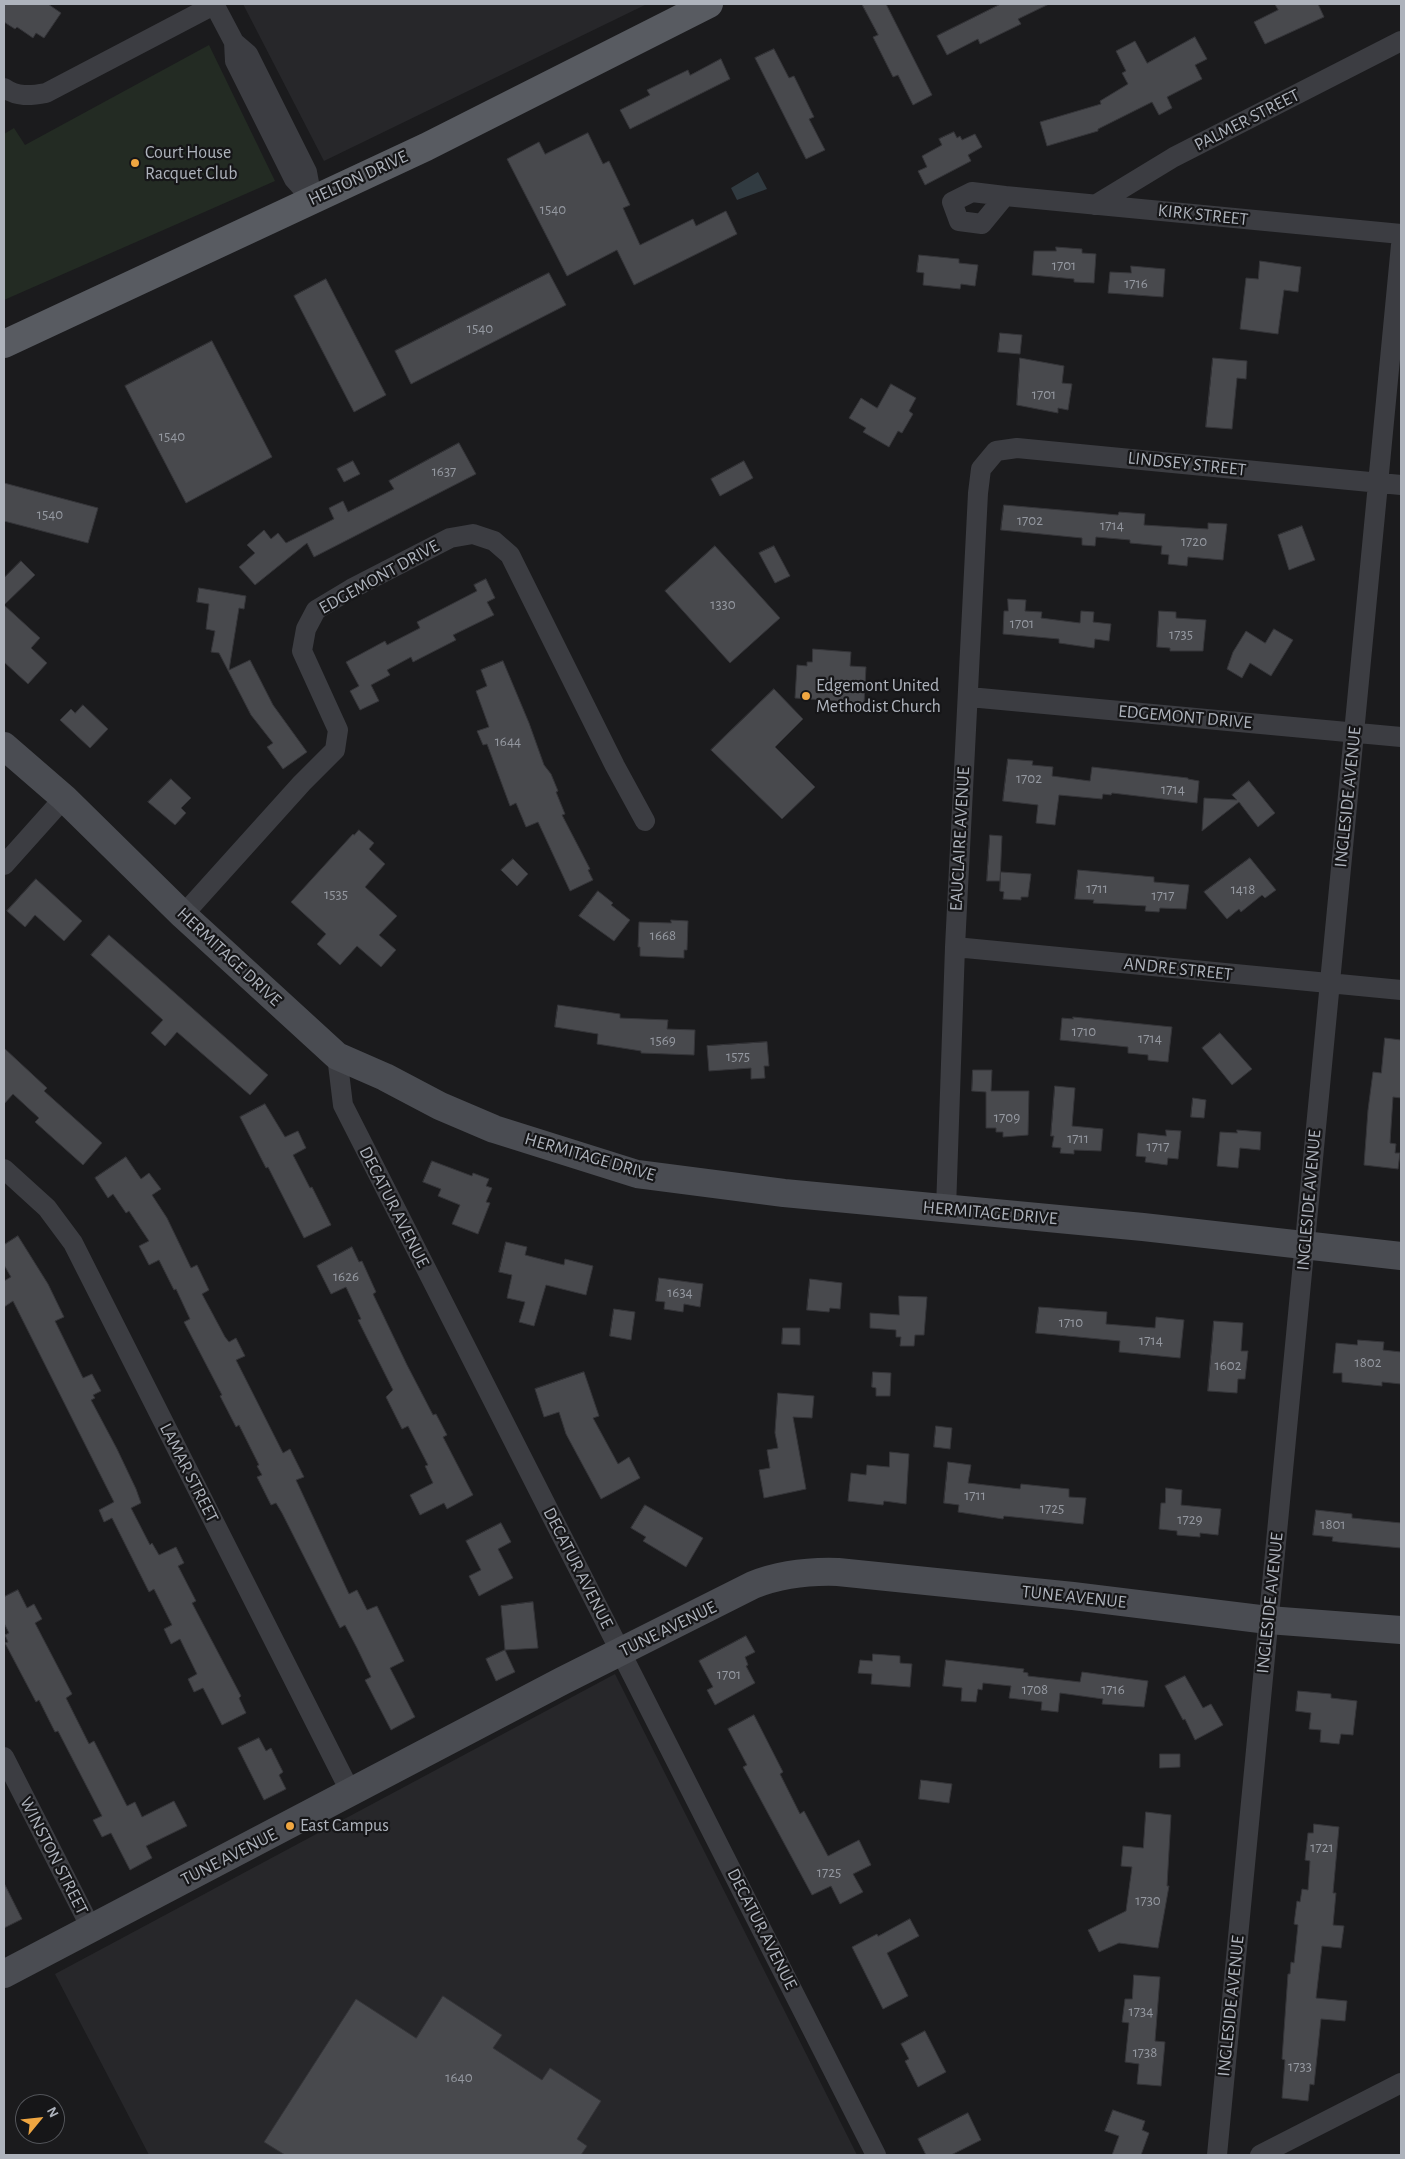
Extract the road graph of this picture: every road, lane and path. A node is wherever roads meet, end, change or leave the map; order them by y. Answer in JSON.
{"nodes":[{"id":1,"x":214,"y":4,"type":"edge"},
{"id":2,"x":702,"y":5,"type":"edge"},
{"id":3,"x":1401,"y":41,"type":"edge"},
{"id":4,"x":4,"y":88,"type":"edge"},
{"id":5,"x":1004,"y":196,"type":"dead end"},
{"id":6,"x":312,"y":199,"type":"junction"},
{"id":7,"x":1095,"y":205,"type":"junction"},
{"id":8,"x":1401,"y":234,"type":"edge"},
{"id":9,"x":1401,"y":245,"type":"edge"},
{"id":10,"x":4,"y":344,"type":"edge"},
{"id":11,"x":981,"y":469,"type":"joint"},
{"id":12,"x":1378,"y":483,"type":"junction"},
{"id":13,"x":1401,"y":485,"type":"edge"},
{"id":14,"x":969,"y":697,"type":"junction"},
{"id":15,"x":1354,"y":733,"type":"junction"},
{"id":16,"x":1401,"y":737,"type":"edge"},
{"id":17,"x":4,"y":746,"type":"edge"},
{"id":18,"x":64,"y":798,"type":"junction"},
{"id":19,"x":645,"y":821,"type":"dead end"},
{"id":20,"x":4,"y":865,"type":"edge"},
{"id":21,"x":183,"y":915,"type":"junction"},
{"id":22,"x":955,"y":947,"type":"junction"},
{"id":23,"x":1330,"y":983,"type":"junction"},
{"id":24,"x":1401,"y":990,"type":"edge"},
{"id":25,"x":337,"y":1056,"type":"junction"},
{"id":26,"x":4,"y":1169,"type":"edge"},
{"id":27,"x":946,"y":1209,"type":"junction"},
{"id":28,"x":1305,"y":1246,"type":"junction"},
{"id":29,"x":1401,"y":1256,"type":"edge"},
{"id":30,"x":1268,"y":1620,"type":"junction"},
{"id":31,"x":1401,"y":1630,"type":"edge"},
{"id":32,"x":621,"y":1653,"type":"junction"},
{"id":33,"x":4,"y":1757,"type":"edge"},
{"id":34,"x":351,"y":1793,"type":"junction"},
{"id":35,"x":91,"y":1928,"type":"junction"},
{"id":36,"x":4,"y":1974,"type":"edge"},
{"id":37,"x":1401,"y":2083,"type":"edge"},
{"id":38,"x":876,"y":2155,"type":"edge"},
{"id":39,"x":1217,"y":2155,"type":"edge"},
{"id":40,"x":1260,"y":2155,"type":"edge"}],
"edges":[{"from":1,"to":4,"type":"street"},
{"from":1,"to":6,"type":"street"},
{"from":2,"to":6,"type":"main road","name":"HELTON DRIVE"},
{"from":3,"to":7,"type":"street","name":"PALMER STREET"},
{"from":5,"to":7,"type":"street","name":"KIRK STREET"},
{"from":6,"to":10,"type":"main road","name":"HELTON DRIVE"},
{"from":7,"to":8,"type":"street","name":"KIRK STREET"},
{"from":9,"to":12,"type":"street","name":"INGLESIDE AVENUE"},
{"from":11,"to":12,"type":"street","name":"LINDSEY STREET"},
{"from":11,"to":14,"type":"street","name":"EAUCLAIRE AVENUE"},
{"from":12,"to":13,"type":"street","name":"LINDSEY STREET"},
{"from":12,"to":15,"type":"street","name":"INGLESIDE AVENUE"},
{"from":14,"to":15,"type":"street","name":"EDGEMONT DRIVE"},
{"from":14,"to":22,"type":"street","name":"EAUCLAIRE AVENUE"},
{"from":15,"to":16,"type":"street","name":"EDGEMONT DRIVE"},
{"from":15,"to":23,"type":"street","name":"INGLESIDE AVENUE"},
{"from":17,"to":18,"type":"street","name":"HERMITAGE DRIVE"},
{"from":18,"to":20,"type":"street"},
{"from":18,"to":21,"type":"street","name":"HERMITAGE DRIVE"},
{"from":19,"to":21,"type":"street","name":"EDGEMONT DRIVE"},
{"from":21,"to":25,"type":"street","name":"HERMITAGE DRIVE"},
{"from":22,"to":23,"type":"street","name":"ANDRE STREET"},
{"from":22,"to":27,"type":"street","name":"EAUCLAIRE AVENUE"},
{"from":23,"to":24,"type":"street","name":"ANDRE STREET"},
{"from":23,"to":28,"type":"street","name":"INGLESIDE AVENUE"},
{"from":25,"to":27,"type":"street","name":"HERMITAGE DRIVE"},
{"from":25,"to":32,"type":"street","name":"DECATUR AVENUE"},
{"from":26,"to":34,"type":"street","name":"LAMAR STREET"},
{"from":27,"to":28,"type":"street","name":"HERMITAGE DRIVE"},
{"from":28,"to":29,"type":"street","name":"HERMITAGE DRIVE"},
{"from":28,"to":30,"type":"street","name":"INGLESIDE AVENUE"},
{"from":30,"to":31,"type":"street","name":"TUNE AVENUE"},
{"from":30,"to":32,"type":"street","name":"TUNE AVENUE"},
{"from":30,"to":39,"type":"street","name":"INGLESIDE AVENUE"},
{"from":32,"to":34,"type":"street","name":"TUNE AVENUE"},
{"from":32,"to":38,"type":"street","name":"DECATUR AVENUE"},
{"from":33,"to":35,"type":"street","name":"WINSTON STREET"},
{"from":34,"to":35,"type":"street","name":"TUNE AVENUE"},
{"from":35,"to":36,"type":"street","name":"TUNE AVENUE"},
{"from":37,"to":40,"type":"street"}]}
